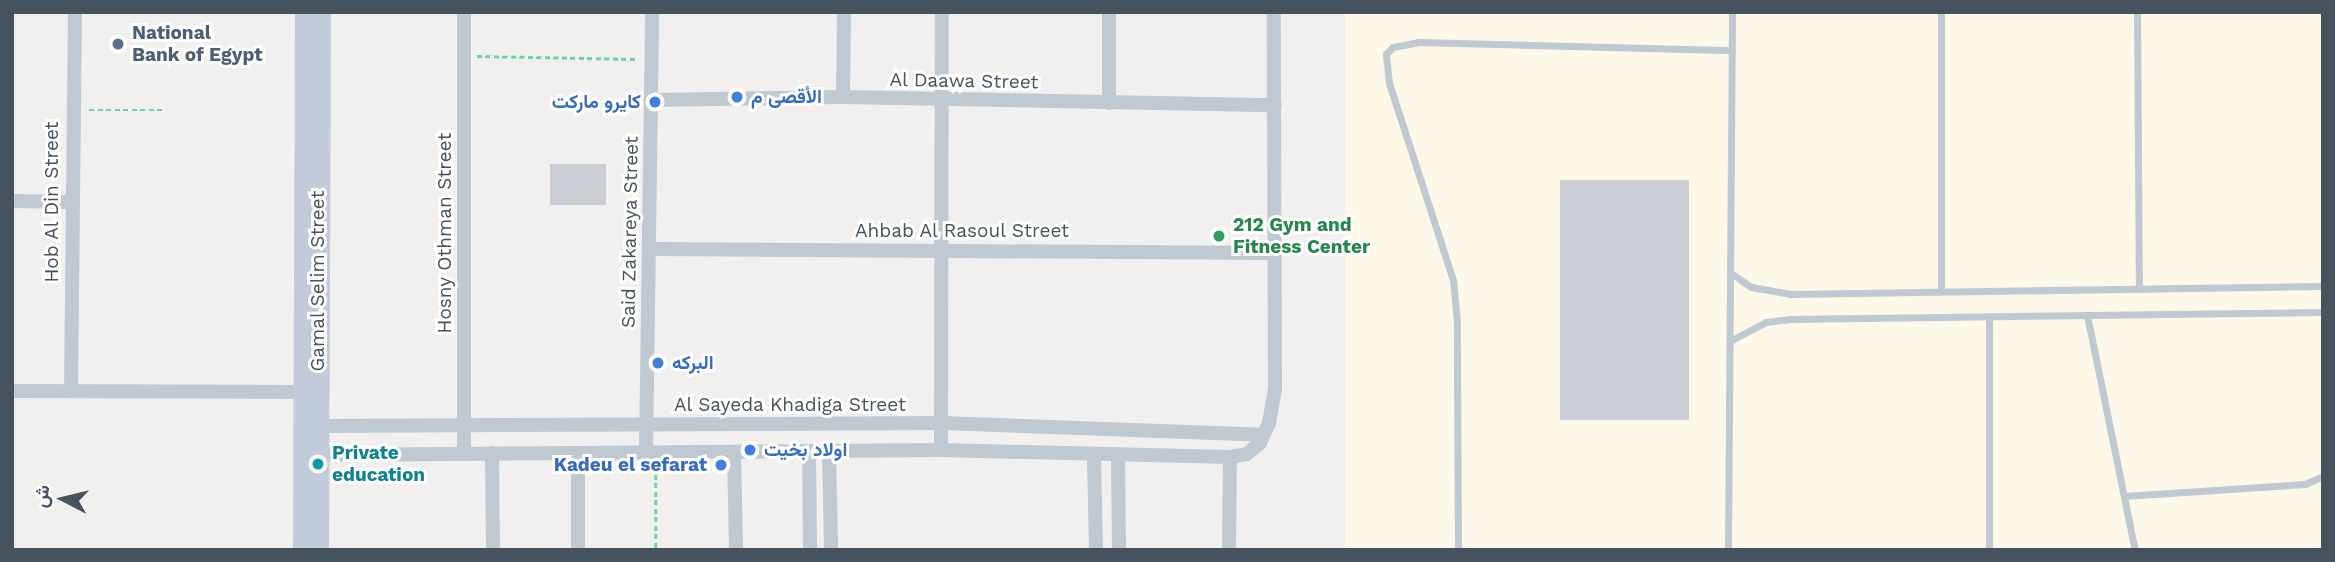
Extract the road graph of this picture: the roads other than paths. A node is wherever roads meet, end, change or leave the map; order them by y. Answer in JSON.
{"nodes":[{"id":1,"x":75,"y":12,"type":"edge"},
{"id":2,"x":303,"y":12,"type":"edge"},
{"id":3,"x":321,"y":12,"type":"edge"},
{"id":4,"x":464,"y":12,"type":"edge"},
{"id":5,"x":652,"y":12,"type":"edge"},
{"id":6,"x":844,"y":12,"type":"edge"},
{"id":7,"x":942,"y":12,"type":"edge"},
{"id":8,"x":1109,"y":12,"type":"edge"},
{"id":9,"x":1274,"y":12,"type":"edge"},
{"id":10,"x":1732,"y":12,"type":"edge"},
{"id":11,"x":1941,"y":12,"type":"edge"},
{"id":12,"x":2137,"y":12,"type":"edge"},
{"id":13,"x":1732,"y":50,"type":"junction"},
{"id":14,"x":843,"y":97,"type":"junction"},
{"id":15,"x":652,"y":100,"type":"junction"},
{"id":16,"x":942,"y":100,"type":"junction"},
{"id":17,"x":1109,"y":103,"type":"junction"},
{"id":18,"x":1275,"y":105,"type":"junction"},
{"id":19,"x":12,"y":201,"type":"edge"},
{"id":20,"x":72,"y":202,"type":"junction"},
{"id":21,"x":650,"y":249,"type":"junction"},
{"id":22,"x":942,"y":250,"type":"junction"},
{"id":23,"x":1273,"y":253,"type":"junction"},
{"id":24,"x":1731,"y":273,"type":"junction"},
{"id":25,"x":2323,"y":286,"type":"edge"},
{"id":26,"x":2139,"y":289,"type":"junction"},
{"id":27,"x":1941,"y":291,"type":"junction"},
{"id":28,"x":2323,"y":312,"type":"edge"},
{"id":29,"x":2087,"y":315,"type":"junction"},
{"id":30,"x":1989,"y":317,"type":"junction"},
{"id":31,"x":1730,"y":341,"type":"junction"},
{"id":32,"x":12,"y":391,"type":"edge"},
{"id":33,"x":71,"y":391,"type":"junction"},
{"id":34,"x":300,"y":391,"type":"junction"},
{"id":35,"x":943,"y":424,"type":"junction"},
{"id":36,"x":464,"y":425,"type":"junction"},
{"id":37,"x":647,"y":425,"type":"junction"},
{"id":38,"x":317,"y":426,"type":"junction"},
{"id":39,"x":1263,"y":435,"type":"junction"},
{"id":40,"x":941,"y":450,"type":"junction"},
{"id":41,"x":809,"y":451,"type":"junction"},
{"id":42,"x":829,"y":451,"type":"junction"},
{"id":43,"x":651,"y":452,"type":"junction"},
{"id":44,"x":734,"y":452,"type":"junction"},
{"id":45,"x":492,"y":453,"type":"junction"},
{"id":46,"x":578,"y":453,"type":"junction"},
{"id":47,"x":464,"y":454,"type":"junction"},
{"id":48,"x":318,"y":455,"type":"junction"},
{"id":49,"x":1094,"y":455,"type":"junction"},
{"id":50,"x":1118,"y":455,"type":"junction"},
{"id":51,"x":1230,"y":457,"type":"junction"},
{"id":52,"x":2323,"y":476,"type":"edge"},
{"id":53,"x":2124,"y":496,"type":"junction"},
{"id":54,"x":302,"y":550,"type":"edge"},
{"id":55,"x":319,"y":550,"type":"edge"},
{"id":56,"x":493,"y":550,"type":"edge"},
{"id":57,"x":578,"y":550,"type":"edge"},
{"id":58,"x":736,"y":550,"type":"edge"},
{"id":59,"x":810,"y":550,"type":"edge"},
{"id":60,"x":831,"y":550,"type":"edge"},
{"id":61,"x":1096,"y":550,"type":"edge"},
{"id":62,"x":1119,"y":550,"type":"edge"},
{"id":63,"x":1229,"y":550,"type":"edge"},
{"id":64,"x":1458,"y":550,"type":"edge"},
{"id":65,"x":1728,"y":550,"type":"edge"},
{"id":66,"x":1989,"y":550,"type":"edge"},
{"id":67,"x":2135,"y":550,"type":"edge"}],
"edges":[{"from":1,"to":20,"type":"street","name":"Hob Al Din Street"},
{"from":2,"to":34,"type":"main road","name":"Gamal Selim Street"},
{"from":3,"to":38,"type":"main road","name":"Gamal Selim Street"},
{"from":4,"to":36,"type":"street","name":"Hosny Othman Street"},
{"from":5,"to":15,"type":"street","name":"Said Zakareya Street"},
{"from":6,"to":14,"type":"street"},
{"from":7,"to":16,"type":"street"},
{"from":8,"to":17,"type":"street"},
{"from":9,"to":18,"type":"street"},
{"from":10,"to":13,"type":"lane"},
{"from":11,"to":27,"type":"lane"},
{"from":12,"to":26,"type":"lane"},
{"from":13,"to":24,"type":"lane"},
{"from":13,"to":64,"type":"lane"},
{"from":14,"to":15,"type":"street","name":"Al Daawa Street"},
{"from":14,"to":16,"type":"street","name":"Al Daawa Street"},
{"from":15,"to":21,"type":"street","name":"Said Zakareya Street"},
{"from":16,"to":17,"type":"street","name":"Al Daawa Street"},
{"from":16,"to":22,"type":"street"},
{"from":17,"to":18,"type":"street","name":"Al Daawa Street"},
{"from":18,"to":23,"type":"street"},
{"from":19,"to":20,"type":"street"},
{"from":20,"to":33,"type":"street","name":"Hob Al Din Street"},
{"from":21,"to":22,"type":"street","name":"Ahbab Al Rasoul Street"},
{"from":21,"to":37,"type":"street","name":"Said Zakareya Street"},
{"from":22,"to":23,"type":"street","name":"Ahbab Al Rasoul Street"},
{"from":22,"to":35,"type":"street"},
{"from":23,"to":39,"type":"street"},
{"from":24,"to":27,"type":"lane"},
{"from":24,"to":31,"type":"lane"},
{"from":25,"to":26,"type":"lane"},
{"from":26,"to":27,"type":"lane"},
{"from":28,"to":29,"type":"lane"},
{"from":29,"to":30,"type":"lane"},
{"from":29,"to":53,"type":"lane"},
{"from":30,"to":31,"type":"lane"},
{"from":30,"to":66,"type":"lane"},
{"from":31,"to":65,"type":"lane"},
{"from":32,"to":33,"type":"street"},
{"from":33,"to":34,"type":"street"},
{"from":34,"to":54,"type":"main road","name":"Gamal Selim Street"},
{"from":35,"to":37,"type":"street","name":"Al Sayeda Khadiga Street"},
{"from":35,"to":39,"type":"street","name":"Al Sayeda Khadiga Street"},
{"from":35,"to":40,"type":"street"},
{"from":36,"to":37,"type":"street","name":"Al Sayeda Khadiga Street"},
{"from":36,"to":38,"type":"street","name":"Al Sayeda Khadiga Street"},
{"from":36,"to":47,"type":"street","name":"Hosny Othman Street"},
{"from":37,"to":43,"type":"street","name":"Said Zakareya Street"},
{"from":38,"to":48,"type":"main road","name":"Gamal Selim Street"},
{"from":39,"to":51,"type":"street"},
{"from":40,"to":42,"type":"street"},
{"from":40,"to":49,"type":"street"},
{"from":41,"to":42,"type":"street"},
{"from":41,"to":44,"type":"street"},
{"from":41,"to":59,"type":"street"},
{"from":42,"to":60,"type":"street"},
{"from":43,"to":44,"type":"street"},
{"from":43,"to":46,"type":"street"},
{"from":44,"to":58,"type":"street"},
{"from":45,"to":46,"type":"street"},
{"from":45,"to":47,"type":"street"},
{"from":45,"to":56,"type":"street"},
{"from":46,"to":57,"type":"street"},
{"from":47,"to":48,"type":"street"},
{"from":48,"to":55,"type":"main road","name":"Gamal Selim Street"},
{"from":49,"to":50,"type":"street"},
{"from":49,"to":61,"type":"street"},
{"from":50,"to":51,"type":"street"},
{"from":50,"to":62,"type":"street"},
{"from":51,"to":63,"type":"street"},
{"from":52,"to":53,"type":"lane"},
{"from":53,"to":67,"type":"lane"}]}
